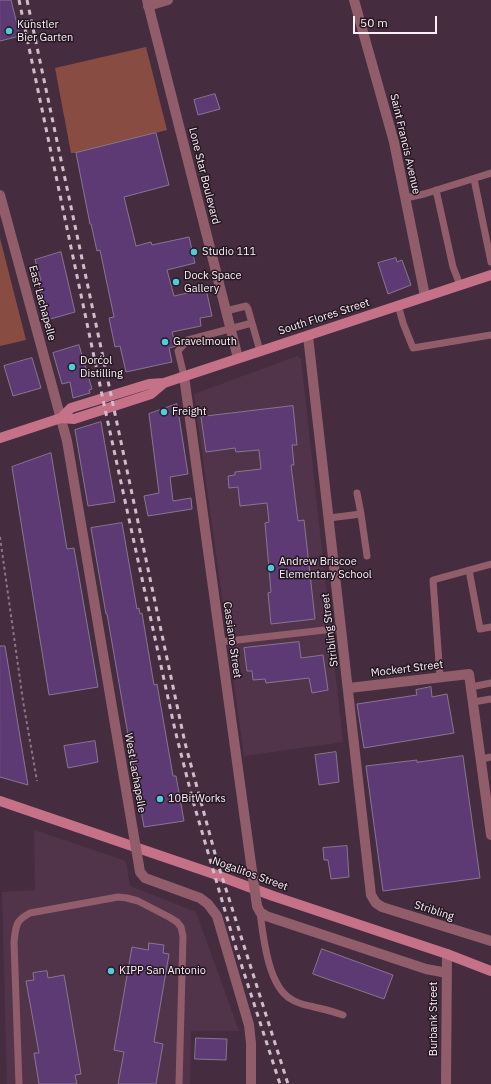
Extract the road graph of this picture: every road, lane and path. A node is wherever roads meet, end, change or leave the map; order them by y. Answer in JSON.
{"nodes":[{"id":1,"x":168,"y":0,"type":"edge"},
{"id":2,"x":354,"y":0,"type":"edge"},
{"id":3,"x":148,"y":3,"type":"edge"},
{"id":4,"x":491,"y":173,"type":"edge"},
{"id":5,"x":474,"y":179,"type":"junction"},
{"id":6,"x":436,"y":190,"type":"junction"},
{"id":7,"x":0,"y":195,"type":"edge"},
{"id":8,"x":406,"y":198,"type":"junction"},
{"id":9,"x":491,"y":262,"type":"edge"},
{"id":10,"x":491,"y":275,"type":"edge"},
{"id":11,"x":460,"y":285,"type":"junction"},
{"id":12,"x":425,"y":296,"type":"junction"},
{"id":13,"x":398,"y":305,"type":"junction"},
{"id":14,"x":226,"y":311,"type":"junction"},
{"id":15,"x":252,"y":323,"type":"junction"},
{"id":16,"x":230,"y":328,"type":"junction"},
{"id":17,"x":491,"y":335,"type":"edge"},
{"id":18,"x":308,"y":336,"type":"junction"},
{"id":19,"x":260,"y":351,"type":"junction"},
{"id":20,"x":238,"y":358,"type":"junction"},
{"id":21,"x":184,"y":376,"type":"junction"},
{"id":22,"x":61,"y":418,"type":"junction"},
{"id":23,"x":0,"y":438,"type":"edge"},
{"id":24,"x":357,"y":493,"type":"dead end"},
{"id":25,"x":361,"y":514,"type":"junction"},
{"id":26,"x":329,"y":518,"type":"junction"},
{"id":27,"x":0,"y":537,"type":"edge"},
{"id":28,"x":367,"y":556,"type":"dead end"},
{"id":29,"x":491,"y":564,"type":"edge"},
{"id":30,"x":470,"y":570,"type":"junction"},
{"id":31,"x":491,"y":627,"type":"edge"},
{"id":32,"x":342,"y":628,"type":"junction"},
{"id":33,"x":220,"y":642,"type":"junction"},
{"id":34,"x":440,"y":677,"type":"junction"},
{"id":35,"x":491,"y":683,"type":"edge"},
{"id":36,"x":471,"y":687,"type":"junction"},
{"id":37,"x":349,"y":688,"type":"junction"},
{"id":38,"x":491,"y":699,"type":"edge"},
{"id":39,"x":473,"y":702,"type":"junction"},
{"id":40,"x":486,"y":758,"type":"edge"},
{"id":41,"x":37,"y":781,"type":"dead end"},
{"id":42,"x":488,"y":787,"type":"edge"},
{"id":43,"x":0,"y":801,"type":"edge"},
{"id":44,"x":491,"y":835,"type":"edge"},
{"id":45,"x":373,"y":898,"type":"joint"},
{"id":46,"x":259,"y":909,"type":"junction"},
{"id":47,"x":491,"y":941,"type":"edge"},
{"id":48,"x":447,"y":954,"type":"junction"},
{"id":49,"x":491,"y":972,"type":"edge"},
{"id":50,"x":447,"y":973,"type":"junction"},
{"id":51,"x":344,"y":1015,"type":"dead end"},
{"id":52,"x":19,"y":1084,"type":"edge"},
{"id":53,"x":179,"y":1084,"type":"edge"},
{"id":54,"x":251,"y":1084,"type":"edge"},
{"id":55,"x":446,"y":1084,"type":"edge"}],
"edges":[{"from":1,"to":3,"type":"street"},
{"from":2,"to":8,"type":"street","name":"Saint Francis Avenue"},
{"from":3,"to":14,"type":"street","name":"Lone Star Boulevard"},
{"from":4,"to":5,"type":"lane"},
{"from":5,"to":6,"type":"lane"},
{"from":5,"to":9,"type":"lane"},
{"from":6,"to":8,"type":"lane"},
{"from":6,"to":11,"type":"lane"},
{"from":7,"to":22,"type":"street","name":"East Lachapelle"},
{"from":8,"to":12,"type":"street","name":"Saint Francis Avenue"},
{"from":10,"to":11,"type":"main road","name":"South Flores Street"},
{"from":11,"to":12,"type":"main road","name":"South Flores Street"},
{"from":12,"to":13,"type":"main road","name":"South Flores Street"},
{"from":13,"to":17,"type":"lane"},
{"from":13,"to":18,"type":"main road","name":"South Flores Street"},
{"from":14,"to":15,"type":"lane"},
{"from":14,"to":16,"type":"street","name":"Lone Star Boulevard"},
{"from":15,"to":16,"type":"lane"},
{"from":15,"to":19,"type":"lane"},
{"from":16,"to":20,"type":"street","name":"Lone Star Boulevard"},
{"from":16,"to":21,"type":"lane"},
{"from":18,"to":19,"type":"main road","name":"South Flores Street"},
{"from":18,"to":26,"type":"street","name":"Stribling Street"},
{"from":19,"to":20,"type":"main road","name":"South Flores Street"},
{"from":20,"to":21,"type":"main road","name":"South Flores Street"},
{"from":21,"to":22,"type":"main road","name":"South Flores Street"},
{"from":21,"to":33,"type":"street","name":"Cassiano Street"},
{"from":22,"to":23,"type":"main road","name":"South Flores Street"},
{"from":22,"to":54,"type":"street","name":"West Lachapelle","bridge":true},
{"from":24,"to":25,"type":"lane"},
{"from":25,"to":26,"type":"lane"},
{"from":25,"to":28,"type":"lane"},
{"from":26,"to":32,"type":"street","name":"Stribling Street"},
{"from":27,"to":41,"type":"path"},
{"from":29,"to":30,"type":"lane"},
{"from":30,"to":31,"type":"lane"},
{"from":30,"to":34,"type":"lane"},
{"from":32,"to":33,"type":"lane"},
{"from":32,"to":37,"type":"street","name":"Stribling Street"},
{"from":33,"to":46,"type":"street","name":"Cassiano Street","bridge":true},
{"from":34,"to":36,"type":"street","name":"Mockert Street"},
{"from":34,"to":37,"type":"street","name":"Mockert Street"},
{"from":35,"to":36,"type":"lane"},
{"from":36,"to":39,"type":"street"},
{"from":37,"to":45,"type":"street","name":"Stribling Street"},
{"from":38,"to":39,"type":"lane"},
{"from":39,"to":40,"type":"street"},
{"from":40,"to":42,"type":"street"},
{"from":42,"to":44,"type":"street"},
{"from":43,"to":48,"type":"main road","name":"Nogalitos Street"},
{"from":45,"to":47,"type":"street","name":"Stribling"},
{"from":46,"to":50,"type":"street"},
{"from":46,"to":51,"type":"lane"},
{"from":48,"to":49,"type":"main road","name":"Nogalitos Street"},
{"from":48,"to":50,"type":"street","name":"Burbank Street"},
{"from":50,"to":55,"type":"street","name":"Burbank Street"},
{"from":52,"to":53,"type":"lane"}]}
